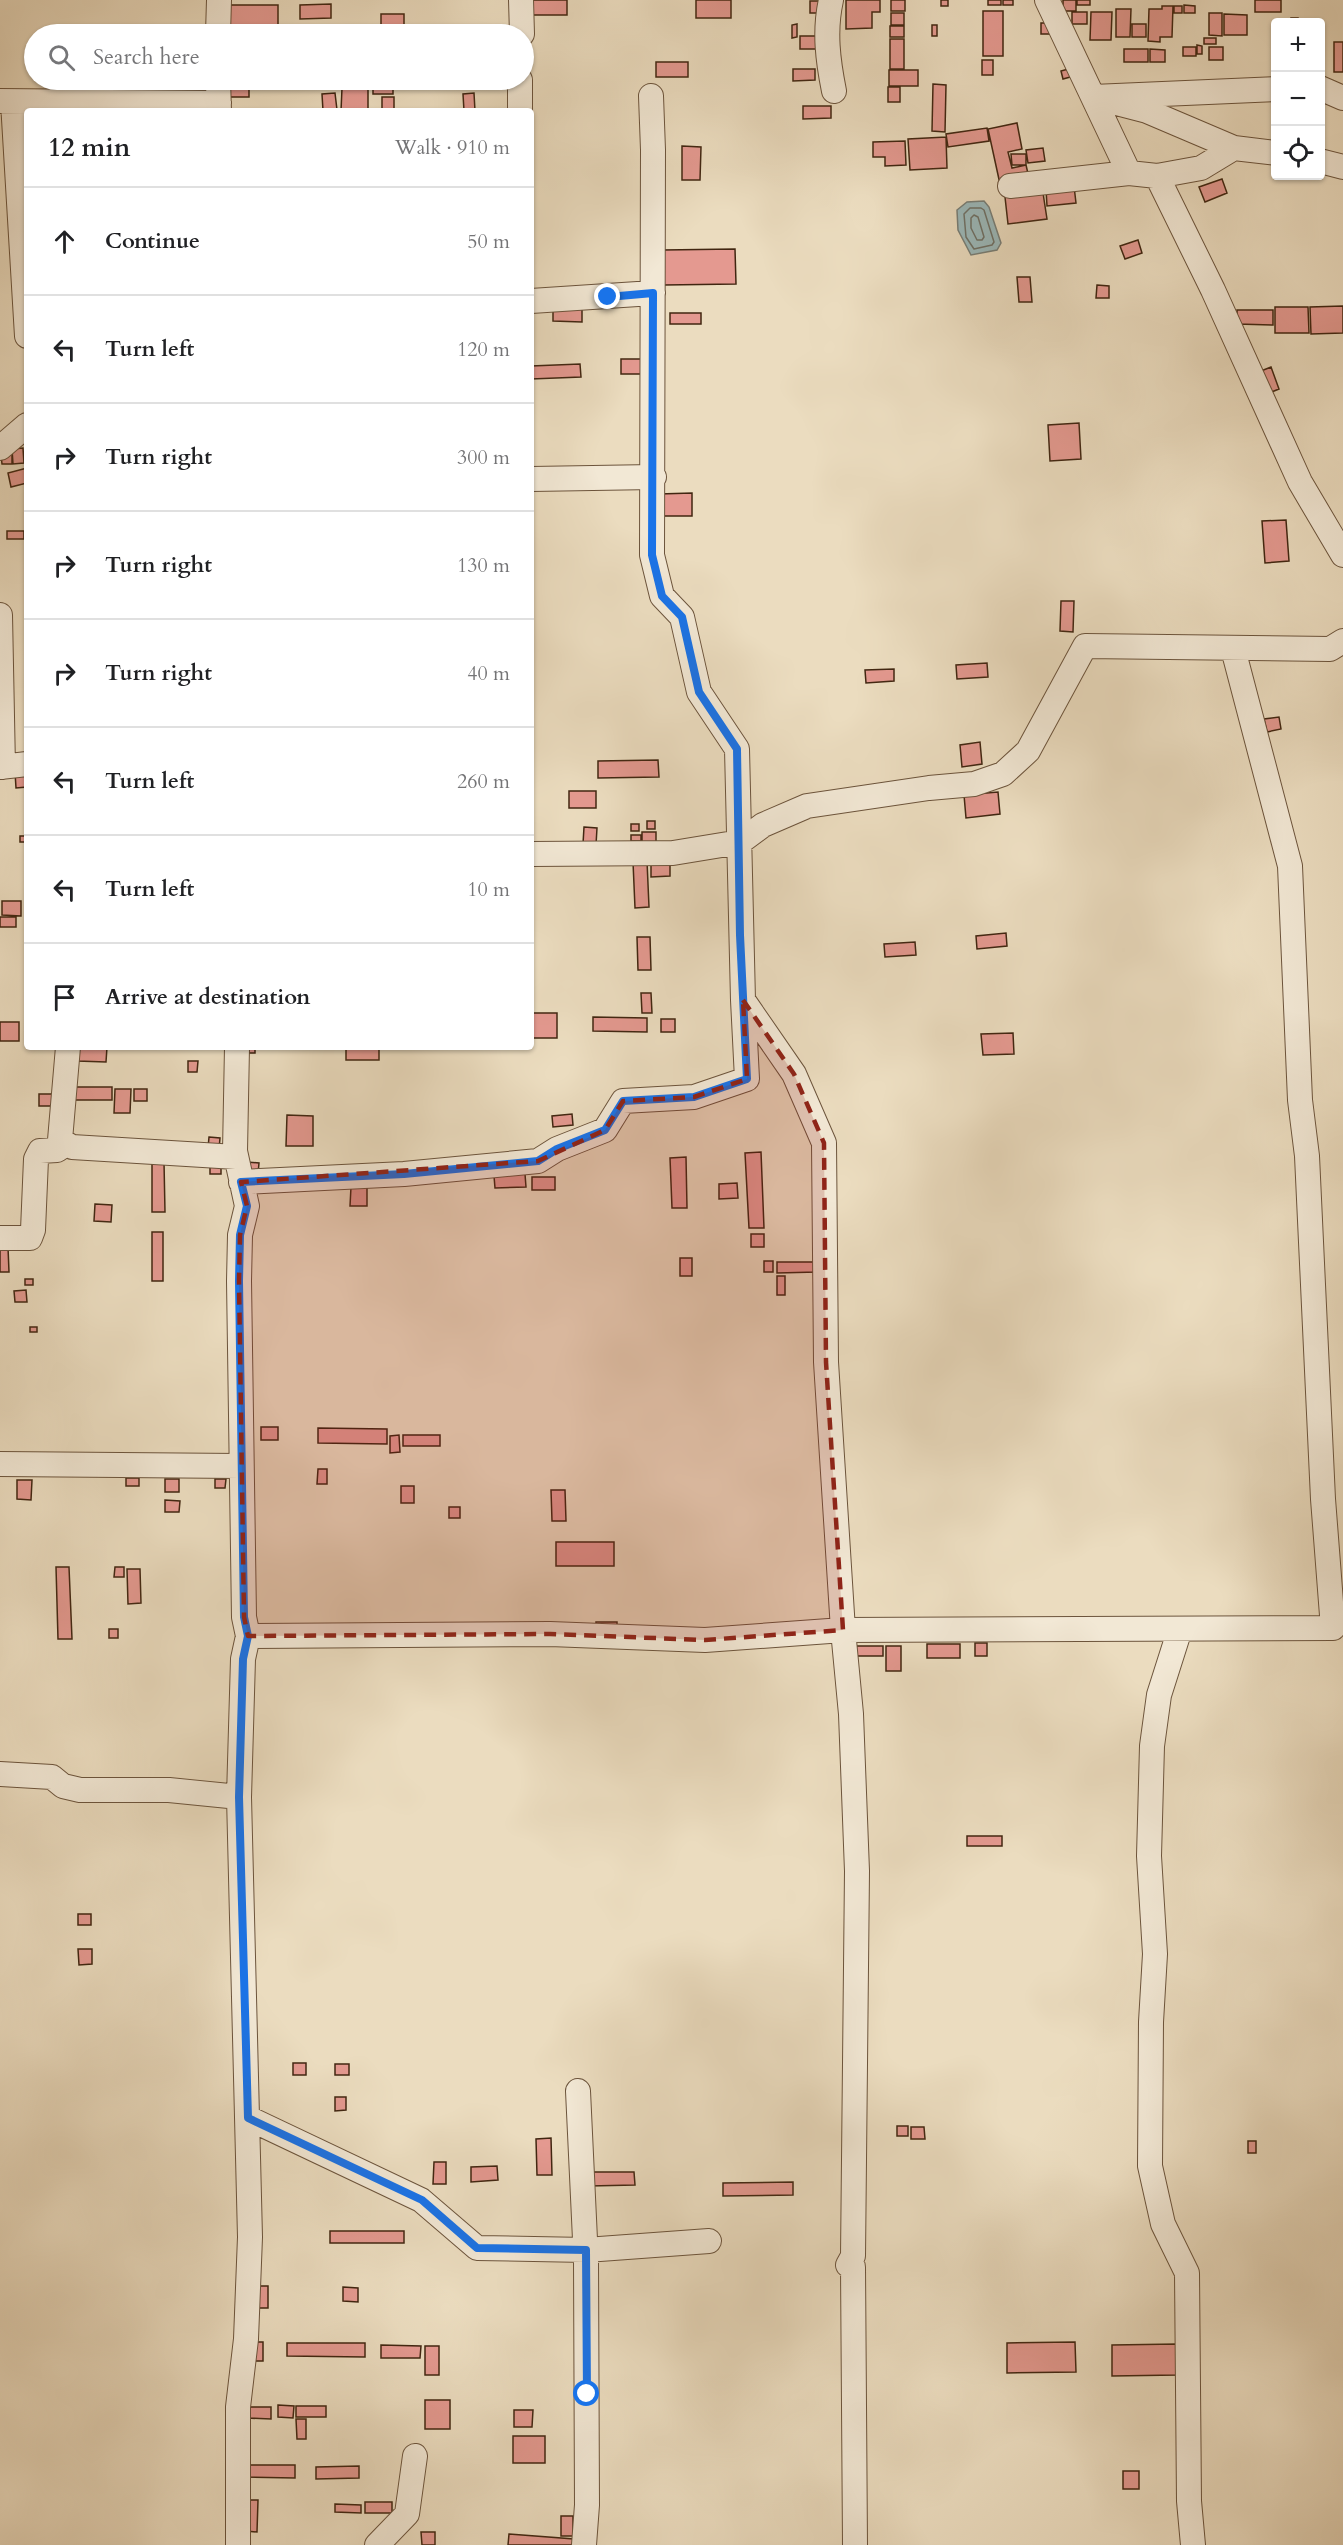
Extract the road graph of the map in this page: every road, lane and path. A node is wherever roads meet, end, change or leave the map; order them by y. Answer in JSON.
{"nodes":[{"id":1,"x":219,"y":0,"type":"edge"},
{"id":2,"x":521,"y":0,"type":"edge"},
{"id":3,"x":831,"y":0,"type":"edge"},
{"id":4,"x":1047,"y":0,"type":"edge"},
{"id":5,"x":218,"y":24,"type":"edge"},
{"id":6,"x":522,"y":24,"type":"edge"},
{"id":7,"x":1271,"y":89,"type":"edge"},
{"id":8,"x":520,"y":90,"type":"edge"},
{"id":9,"x":1325,"y":90,"type":"edge"},
{"id":10,"x":834,"y":92,"type":"dead end"},
{"id":11,"x":651,"y":96,"type":"dead end"},
{"id":12,"x":1093,"y":97,"type":"junction"},
{"id":13,"x":219,"y":98,"type":"edge"},
{"id":14,"x":1343,"y":98,"type":"edge"},
{"id":15,"x":7,"y":102,"type":"edge"},
{"id":16,"x":520,"y":108,"type":"edge"},
{"id":17,"x":1234,"y":148,"type":"junction"},
{"id":18,"x":1271,"y":153,"type":"edge"},
{"id":19,"x":1325,"y":162,"type":"edge"},
{"id":20,"x":1343,"y":167,"type":"edge"},
{"id":21,"x":1129,"y":173,"type":"junction"},
{"id":22,"x":1157,"y":176,"type":"junction"},
{"id":23,"x":1010,"y":186,"type":"dead end"},
{"id":24,"x":653,"y":293,"type":"junction"},
{"id":25,"x":24,"y":301,"type":"edge"},
{"id":26,"x":534,"y":301,"type":"edge"},
{"id":27,"x":24,"y":428,"type":"edge"},
{"id":28,"x":0,"y":448,"type":"edge"},
{"id":29,"x":654,"y":477,"type":"junction"},
{"id":30,"x":534,"y":479,"type":"edge"},
{"id":31,"x":1343,"y":555,"type":"edge"},
{"id":32,"x":0,"y":615,"type":"edge"},
{"id":33,"x":1343,"y":641,"type":"edge"},
{"id":34,"x":1233,"y":649,"type":"junction"},
{"id":35,"x":24,"y":764,"type":"edge"},
{"id":36,"x":1,"y":767,"type":"edge"},
{"id":37,"x":740,"y":842,"type":"junction"},
{"id":38,"x":534,"y":854,"type":"edge"},
{"id":39,"x":743,"y":1000,"type":"junction"},
{"id":40,"x":68,"y":1050,"type":"edge"},
{"id":41,"x":237,"y":1050,"type":"edge"},
{"id":42,"x":66,"y":1144,"type":"junction"},
{"id":43,"x":236,"y":1157,"type":"junction"},
{"id":44,"x":241,"y":1182,"type":"junction"},
{"id":45,"x":0,"y":1238,"type":"edge"},
{"id":46,"x":0,"y":1464,"type":"edge"},
{"id":47,"x":240,"y":1466,"type":"junction"},
{"id":48,"x":1180,"y":1629,"type":"junction"},
{"id":49,"x":843,"y":1630,"type":"junction"},
{"id":50,"x":248,"y":1636,"type":"junction"},
{"id":51,"x":0,"y":1774,"type":"edge"},
{"id":52,"x":239,"y":1797,"type":"junction"},
{"id":53,"x":578,"y":2091,"type":"dead end"},
{"id":54,"x":248,"y":2118,"type":"junction"},
{"id":55,"x":709,"y":2241,"type":"dead end"},
{"id":56,"x":586,"y":2250,"type":"junction"},
{"id":57,"x":415,"y":2457,"type":"dead end"},
{"id":58,"x":238,"y":2545,"type":"edge"},
{"id":59,"x":377,"y":2545,"type":"edge"},
{"id":60,"x":584,"y":2545,"type":"edge"},
{"id":61,"x":855,"y":2545,"type":"edge"},
{"id":62,"x":1193,"y":2545,"type":"edge"}],
"edges":[{"from":1,"to":5,"type":"street"},
{"from":2,"to":6,"type":"street"},
{"from":3,"to":10,"type":"street"},
{"from":4,"to":12,"type":"street"},
{"from":7,"to":12,"type":"street"},
{"from":8,"to":16,"type":"street"},
{"from":9,"to":14,"type":"street"},
{"from":11,"to":24,"type":"street"},
{"from":12,"to":17,"type":"street"},
{"from":12,"to":21,"type":"street"},
{"from":13,"to":15,"type":"street"},
{"from":15,"to":25,"type":"street"},
{"from":17,"to":18,"type":"street"},
{"from":17,"to":22,"type":"street"},
{"from":19,"to":20,"type":"street"},
{"from":21,"to":22,"type":"street"},
{"from":21,"to":23,"type":"street"},
{"from":22,"to":31,"type":"street"},
{"from":24,"to":26,"type":"street"},
{"from":24,"to":29,"type":"street"},
{"from":27,"to":28,"type":"street"},
{"from":29,"to":30,"type":"street"},
{"from":29,"to":37,"type":"street"},
{"from":32,"to":36,"type":"street"},
{"from":33,"to":34,"type":"street"},
{"from":34,"to":37,"type":"street"},
{"from":34,"to":48,"type":"street"},
{"from":35,"to":36,"type":"street"},
{"from":37,"to":38,"type":"street"},
{"from":37,"to":39,"type":"street"},
{"from":39,"to":44,"type":"street"},
{"from":39,"to":49,"type":"street"},
{"from":40,"to":42,"type":"street"},
{"from":41,"to":43,"type":"street"},
{"from":42,"to":43,"type":"street"},
{"from":42,"to":45,"type":"street"},
{"from":43,"to":44,"type":"street"},
{"from":44,"to":47,"type":"street"},
{"from":46,"to":47,"type":"street"},
{"from":47,"to":50,"type":"street"},
{"from":48,"to":49,"type":"street"},
{"from":48,"to":62,"type":"street"},
{"from":49,"to":50,"type":"street"},
{"from":49,"to":61,"type":"street"},
{"from":50,"to":52,"type":"street"},
{"from":51,"to":52,"type":"street"},
{"from":52,"to":54,"type":"street"},
{"from":53,"to":56,"type":"street"},
{"from":54,"to":56,"type":"street"},
{"from":54,"to":58,"type":"street"},
{"from":55,"to":56,"type":"street"},
{"from":56,"to":60,"type":"street"},
{"from":57,"to":59,"type":"street"}]}
